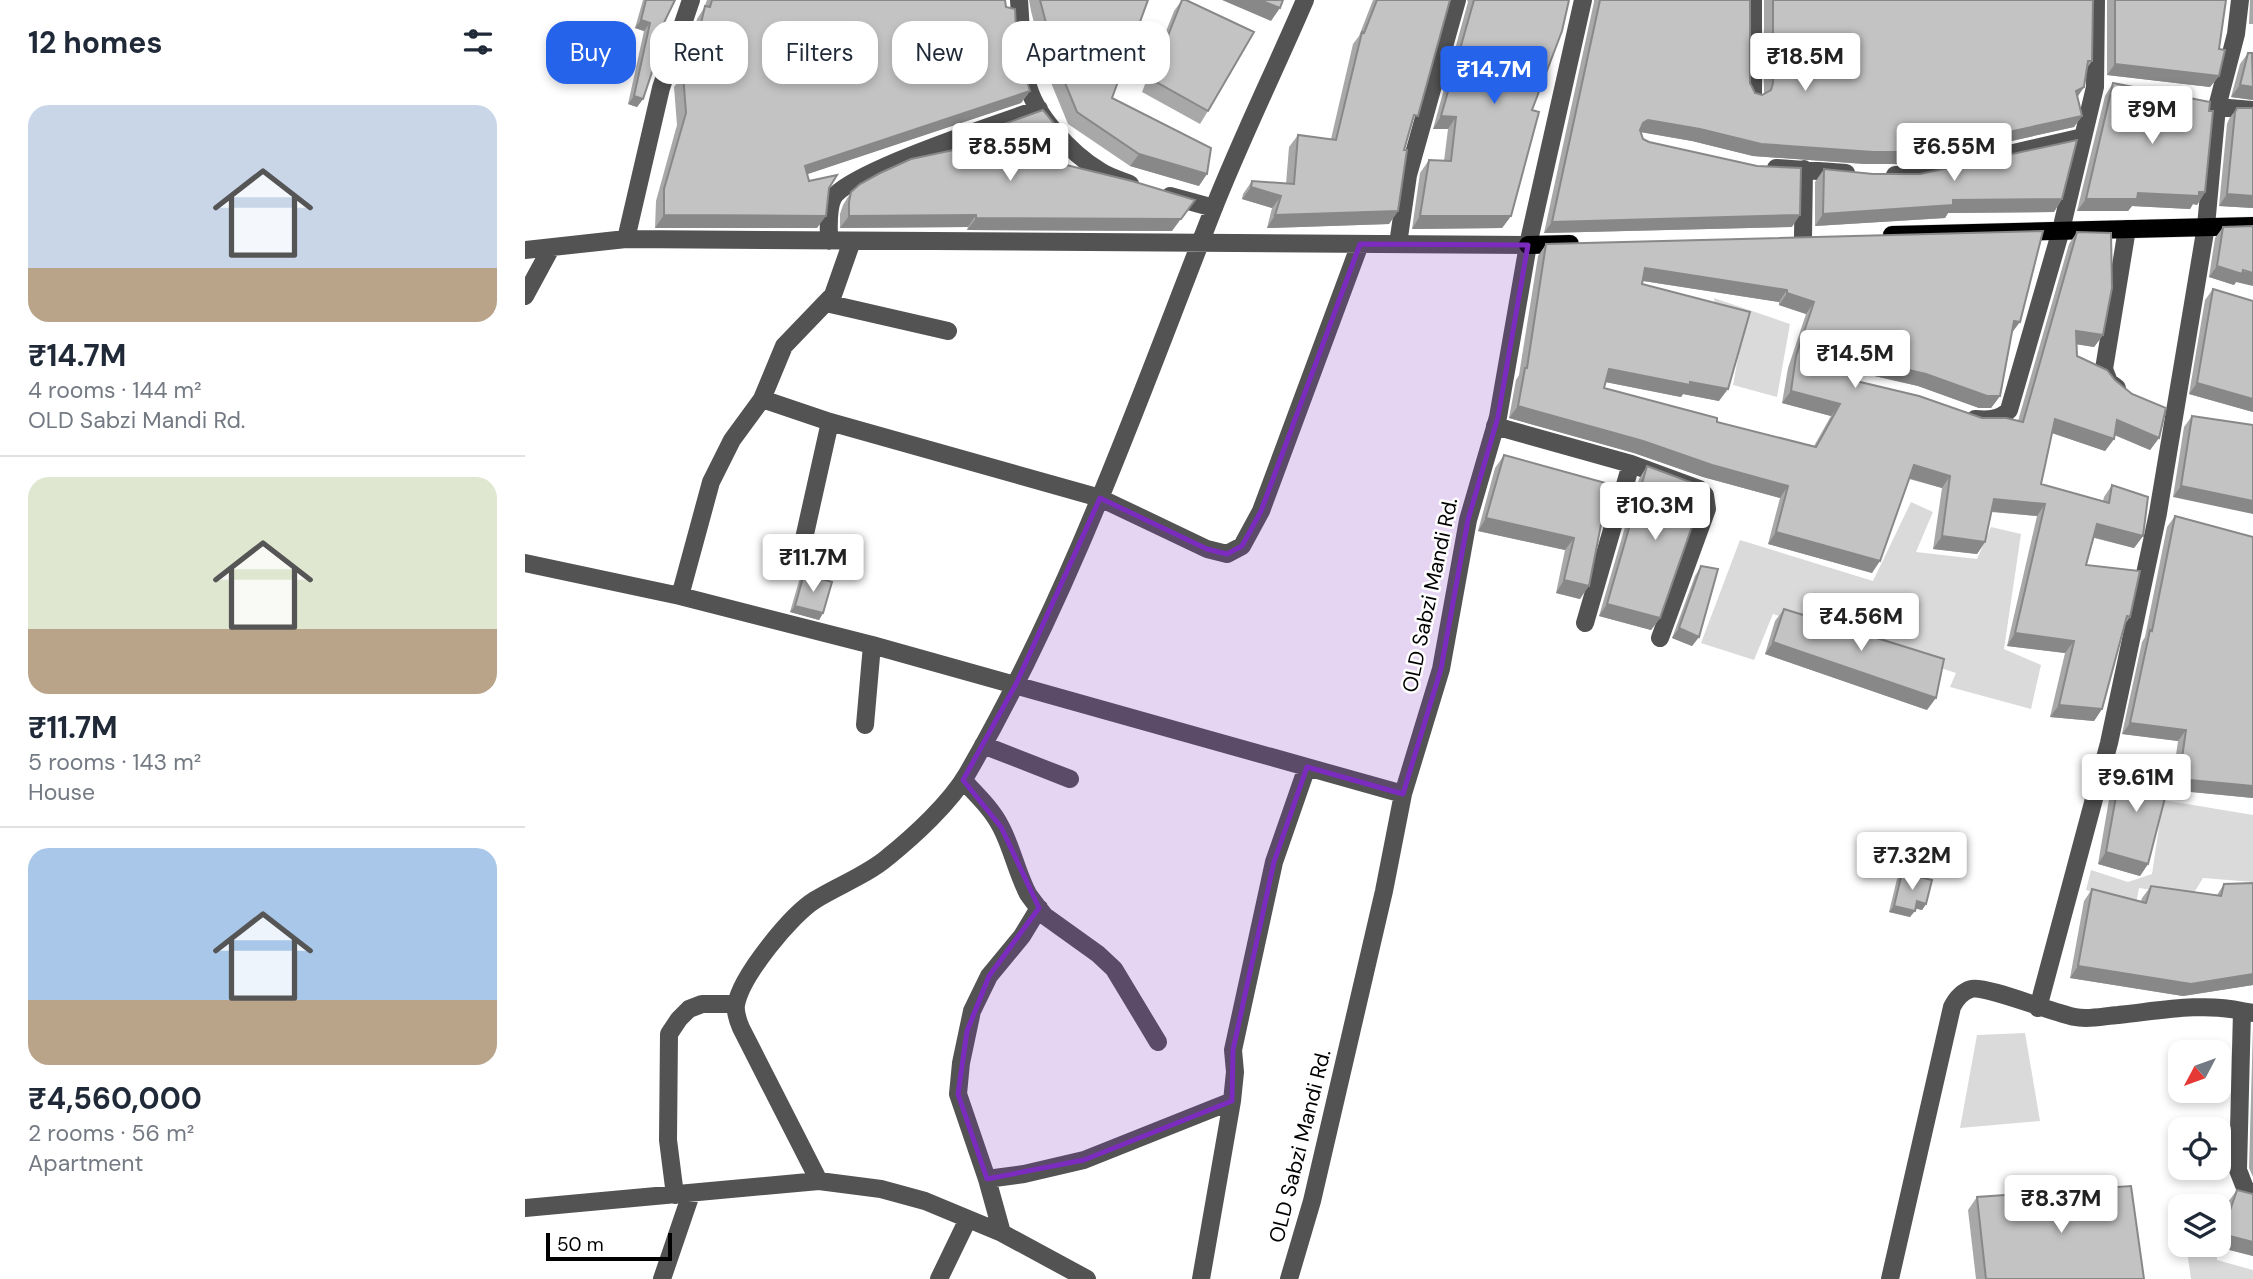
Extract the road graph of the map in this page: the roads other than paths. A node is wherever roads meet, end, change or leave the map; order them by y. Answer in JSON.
{"nodes":[{"id":1,"x":691,"y":0,"type":"edge"},
{"id":2,"x":1019,"y":0,"type":"edge"},
{"id":3,"x":1305,"y":0,"type":"edge"},
{"id":4,"x":1457,"y":0,"type":"edge"},
{"id":5,"x":1583,"y":0,"type":"edge"},
{"id":6,"x":1753,"y":0,"type":"edge"},
{"id":7,"x":2096,"y":0,"type":"edge"},
{"id":8,"x":2241,"y":0,"type":"edge"},
{"id":9,"x":2244,"y":35,"type":"edge"},
{"id":10,"x":1753,"y":95,"type":"edge"},
{"id":11,"x":2217,"y":107,"type":"junction"},
{"id":12,"x":1039,"y":109,"type":"junction"},
{"id":13,"x":2253,"y":110,"type":"edge"},
{"id":14,"x":2083,"y":137,"type":"junction"},
{"id":15,"x":1764,"y":168,"type":"edge"},
{"id":16,"x":1804,"y":169,"type":"junction"},
{"id":17,"x":1214,"y":208,"type":"junction"},
{"id":18,"x":2206,"y":226,"type":"junction"},
{"id":19,"x":2253,"y":226,"type":"edge"},
{"id":20,"x":2127,"y":229,"type":"junction"},
{"id":21,"x":2061,"y":230,"type":"junction"},
{"id":22,"x":1871,"y":236,"type":"edge"},
{"id":23,"x":1803,"y":237,"type":"edge"},
{"id":24,"x":626,"y":239,"type":"junction"},
{"id":25,"x":829,"y":241,"type":"junction"},
{"id":26,"x":852,"y":241,"type":"junction"},
{"id":27,"x":1201,"y":243,"type":"junction"},
{"id":28,"x":1583,"y":243,"type":"edge"},
{"id":29,"x":1360,"y":244,"type":"junction"},
{"id":30,"x":1398,"y":244,"type":"junction"},
{"id":31,"x":1528,"y":245,"type":"junction"},
{"id":32,"x":551,"y":248,"type":"junction"},
{"id":33,"x":525,"y":250,"type":"edge"},
{"id":34,"x":525,"y":296,"type":"edge"},
{"id":35,"x":826,"y":303,"type":"junction"},
{"id":36,"x":948,"y":331,"type":"dead end"},
{"id":37,"x":762,"y":399,"type":"junction"},
{"id":38,"x":2138,"y":399,"type":"edge"},
{"id":39,"x":1964,"y":415,"type":"edge"},
{"id":40,"x":830,"y":422,"type":"junction"},
{"id":41,"x":1495,"y":426,"type":"junction"},
{"id":42,"x":1632,"y":464,"type":"junction"},
{"id":43,"x":1100,"y":498,"type":"junction"},
{"id":44,"x":803,"y":543,"type":"dead end"},
{"id":45,"x":525,"y":563,"type":"edge"},
{"id":46,"x":680,"y":596,"type":"junction"},
{"id":47,"x":1585,"y":624,"type":"dead end"},
{"id":48,"x":1660,"y":638,"type":"dead end"},
{"id":49,"x":872,"y":645,"type":"junction"},
{"id":50,"x":1016,"y":684,"type":"junction"},
{"id":51,"x":865,"y":725,"type":"dead end"},
{"id":52,"x":983,"y":745,"type":"junction"},
{"id":53,"x":1307,"y":767,"type":"junction"},
{"id":54,"x":1070,"y":779,"type":"dead end"},
{"id":55,"x":963,"y":780,"type":"junction"},
{"id":56,"x":1403,"y":794,"type":"junction"},
{"id":57,"x":1039,"y":908,"type":"junction"},
{"id":58,"x":736,"y":1004,"type":"junction"},
{"id":59,"x":2038,"y":1008,"type":"junction"},
{"id":60,"x":2248,"y":1012,"type":"edge"},
{"id":61,"x":1158,"y":1042,"type":"dead end"},
{"id":62,"x":1233,"y":1101,"type":"junction"},
{"id":63,"x":987,"y":1179,"type":"junction"},
{"id":64,"x":819,"y":1181,"type":"junction"},
{"id":65,"x":683,"y":1195,"type":"junction"},
{"id":66,"x":2253,"y":1195,"type":"edge"},
{"id":67,"x":525,"y":1208,"type":"edge"},
{"id":68,"x":968,"y":1219,"type":"junction"},
{"id":69,"x":1002,"y":1234,"type":"junction"},
{"id":70,"x":662,"y":1279,"type":"edge"},
{"id":71,"x":939,"y":1279,"type":"edge"},
{"id":72,"x":1087,"y":1279,"type":"edge"},
{"id":73,"x":1201,"y":1279,"type":"edge"},
{"id":74,"x":1289,"y":1279,"type":"edge"},
{"id":75,"x":1890,"y":1279,"type":"edge"}],
"edges":[{"from":1,"to":24,"type":"street"},
{"from":2,"to":12,"type":"street"},
{"from":3,"to":17,"type":"street"},
{"from":4,"to":30,"type":"street"},
{"from":5,"to":31,"type":"street","name":"OLD Sabzi Mandi Rd."},
{"from":6,"to":10,"type":"street"},
{"from":7,"to":14,"type":"street"},
{"from":8,"to":9,"type":"street"},
{"from":9,"to":11,"type":"street"},
{"from":11,"to":13,"type":"street"},
{"from":11,"to":18,"type":"street"},
{"from":12,"to":17,"type":"street"},
{"from":12,"to":25,"type":"street"},
{"from":14,"to":16,"type":"street"},
{"from":14,"to":21,"type":"street"},
{"from":15,"to":16,"type":"street"},
{"from":16,"to":23,"type":"street"},
{"from":17,"to":27,"type":"street"},
{"from":18,"to":19,"type":"main road"},
{"from":18,"to":20,"type":"main road"},
{"from":18,"to":59,"type":"street"},
{"from":20,"to":21,"type":"main road"},
{"from":20,"to":38,"type":"street"},
{"from":21,"to":22,"type":"main road"},
{"from":21,"to":39,"type":"street"},
{"from":24,"to":25,"type":"street"},
{"from":24,"to":32,"type":"street"},
{"from":25,"to":26,"type":"street"},
{"from":26,"to":27,"type":"street"},
{"from":26,"to":35,"type":"street"},
{"from":27,"to":29,"type":"street"},
{"from":27,"to":43,"type":"street"},
{"from":28,"to":31,"type":"main road"},
{"from":29,"to":30,"type":"street"},
{"from":29,"to":43,"type":"street"},
{"from":30,"to":31,"type":"street"},
{"from":31,"to":41,"type":"street","name":"OLD Sabzi Mandi Rd."},
{"from":32,"to":33,"type":"street"},
{"from":32,"to":34,"type":"street"},
{"from":35,"to":36,"type":"street"},
{"from":35,"to":37,"type":"street"},
{"from":37,"to":40,"type":"street"},
{"from":37,"to":46,"type":"street"},
{"from":40,"to":43,"type":"street"},
{"from":40,"to":44,"type":"street"},
{"from":41,"to":42,"type":"street"},
{"from":41,"to":56,"type":"street","name":"OLD Sabzi Mandi Rd."},
{"from":42,"to":47,"type":"street"},
{"from":42,"to":48,"type":"street"},
{"from":43,"to":50,"type":"street"},
{"from":45,"to":46,"type":"street"},
{"from":46,"to":49,"type":"street"},
{"from":49,"to":50,"type":"street"},
{"from":49,"to":51,"type":"street"},
{"from":50,"to":52,"type":"street"},
{"from":50,"to":53,"type":"street"},
{"from":52,"to":54,"type":"street"},
{"from":52,"to":55,"type":"street"},
{"from":53,"to":56,"type":"street"},
{"from":53,"to":62,"type":"street"},
{"from":55,"to":57,"type":"street"},
{"from":55,"to":58,"type":"street"},
{"from":56,"to":74,"type":"street","name":"OLD Sabzi Mandi Rd."},
{"from":57,"to":61,"type":"street"},
{"from":57,"to":63,"type":"street"},
{"from":58,"to":64,"type":"street"},
{"from":58,"to":65,"type":"street"},
{"from":59,"to":60,"type":"street"},
{"from":59,"to":75,"type":"street"},
{"from":60,"to":66,"type":"street"},
{"from":62,"to":63,"type":"street"},
{"from":62,"to":73,"type":"street"},
{"from":63,"to":69,"type":"street"},
{"from":64,"to":65,"type":"street"},
{"from":64,"to":68,"type":"street"},
{"from":65,"to":67,"type":"street"},
{"from":65,"to":70,"type":"street"},
{"from":68,"to":69,"type":"street"},
{"from":68,"to":71,"type":"street"},
{"from":69,"to":72,"type":"street"}]}
